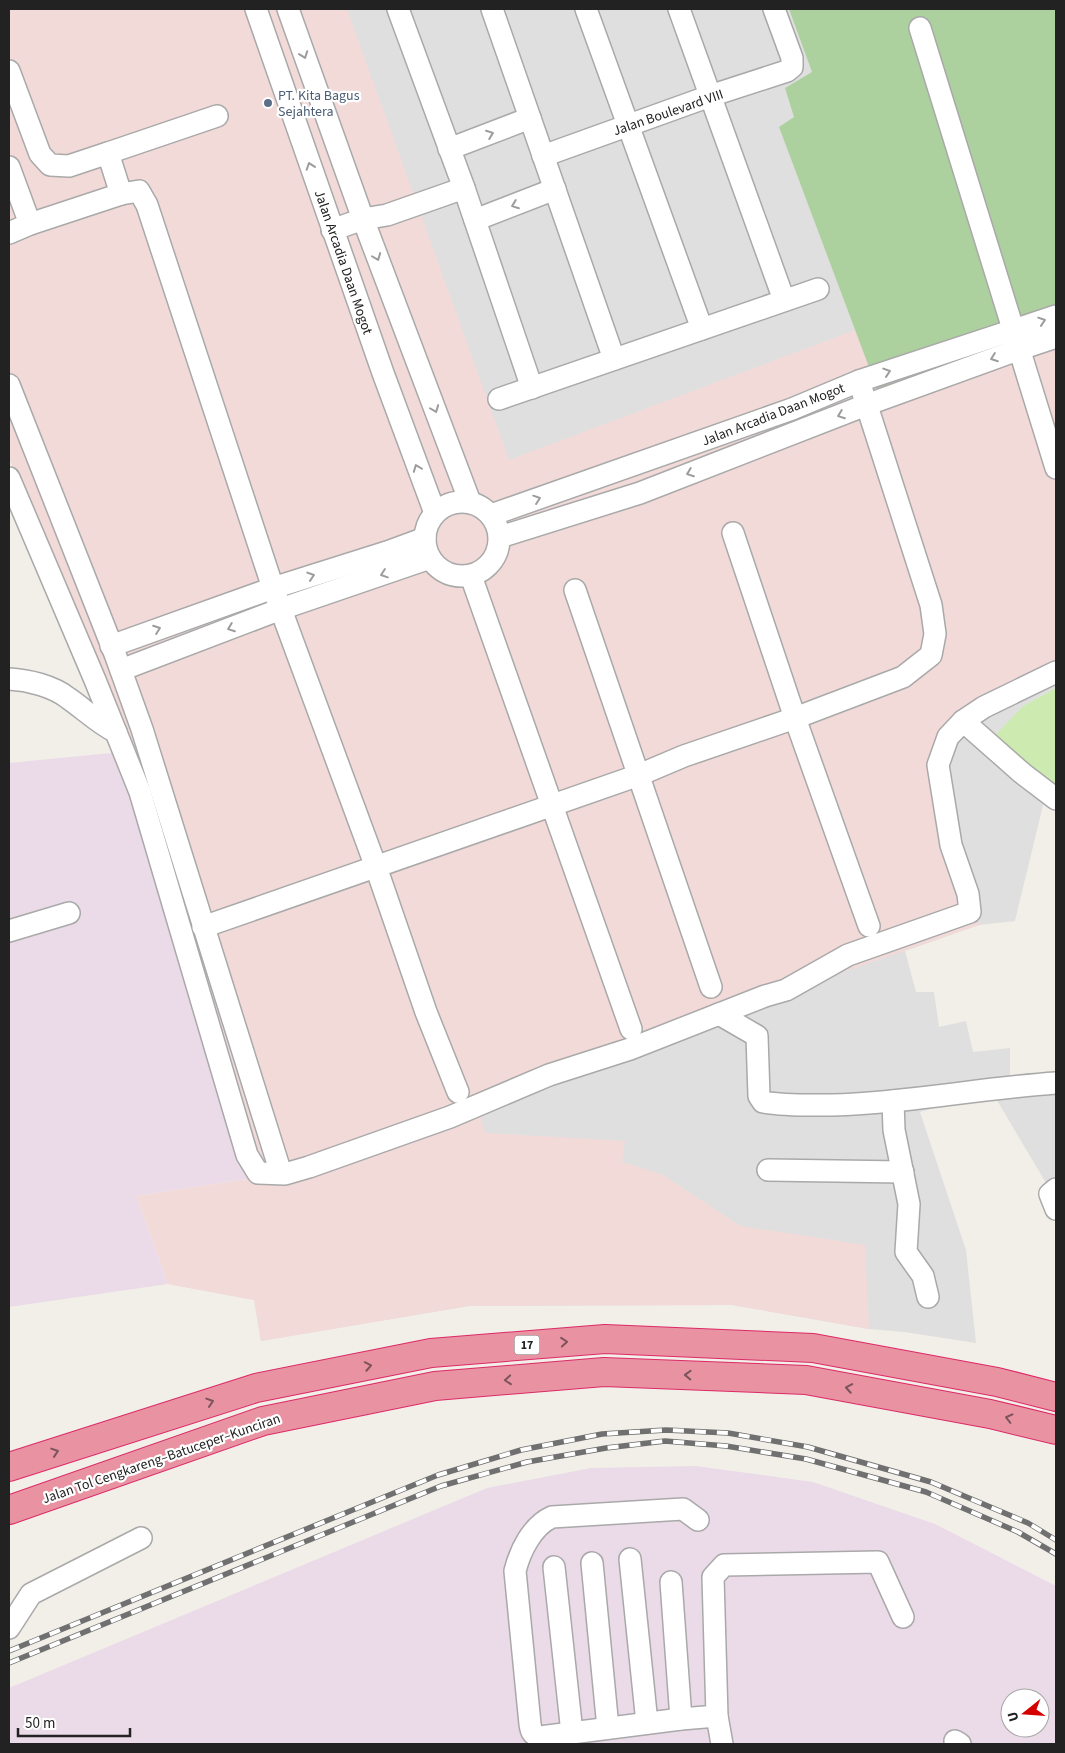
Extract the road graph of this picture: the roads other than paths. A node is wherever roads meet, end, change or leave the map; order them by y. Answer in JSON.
{"nodes":[{"id":1,"x":256,"y":9,"type":"edge"},
{"id":2,"x":288,"y":9,"type":"edge"},
{"id":3,"x":398,"y":9,"type":"edge"},
{"id":4,"x":492,"y":9,"type":"edge"},
{"id":5,"x":586,"y":9,"type":"edge"},
{"id":6,"x":679,"y":9,"type":"edge"},
{"id":7,"x":774,"y":9,"type":"edge"},
{"id":8,"x":920,"y":28,"type":"dead end"},
{"id":9,"x":9,"y":71,"type":"edge"},
{"id":10,"x":710,"y":96,"type":"junction"},
{"id":11,"x":217,"y":116,"type":"dead end"},
{"id":12,"x":530,"y":118,"type":"junction"},
{"id":13,"x":628,"y":125,"type":"junction"},
{"id":14,"x":449,"y":149,"type":"junction"},
{"id":15,"x":108,"y":153,"type":"junction"},
{"id":16,"x":543,"y":156,"type":"junction"},
{"id":17,"x":9,"y":167,"type":"edge"},
{"id":18,"x":462,"y":182,"type":"junction"},
{"id":19,"x":555,"y":189,"type":"junction"},
{"id":20,"x":121,"y":194,"type":"junction"},
{"id":21,"x":363,"y":219,"type":"junction"},
{"id":22,"x":475,"y":220,"type":"junction"},
{"id":23,"x":30,"y":224,"type":"junction"},
{"id":24,"x":332,"y":230,"type":"junction"},
{"id":25,"x":9,"y":233,"type":"edge"},
{"id":26,"x":818,"y":289,"type":"dead end"},
{"id":27,"x":784,"y":300,"type":"junction"},
{"id":28,"x":1056,"y":316,"type":"edge"},
{"id":29,"x":702,"y":329,"type":"junction"},
{"id":30,"x":1056,"y":337,"type":"edge"},
{"id":31,"x":1016,"y":340,"type":"junction"},
{"id":32,"x":614,"y":359,"type":"junction"},
{"id":33,"x":859,"y":381,"type":"junction"},
{"id":34,"x":9,"y":385,"type":"edge"},
{"id":35,"x":532,"y":388,"type":"junction"},
{"id":36,"x":499,"y":399,"type":"dead end"},
{"id":37,"x":866,"y":405,"type":"junction"},
{"id":38,"x":1056,"y":468,"type":"edge"},
{"id":39,"x":9,"y":478,"type":"edge"},
{"id":40,"x":470,"y":502,"type":"junction"},
{"id":41,"x":435,"y":513,"type":"junction"},
{"id":42,"x":491,"y":515,"type":"junction"},
{"id":43,"x":733,"y":533,"type":"dead end"},
{"id":44,"x":500,"y":537,"type":"junction"},
{"id":45,"x":425,"y":538,"type":"junction"},
{"id":46,"x":430,"y":558,"type":"junction"},
{"id":47,"x":471,"y":576,"type":"junction"},
{"id":48,"x":273,"y":588,"type":"junction"},
{"id":49,"x":575,"y":590,"type":"dead end"},
{"id":50,"x":281,"y":609,"type":"junction"},
{"id":51,"x":111,"y":646,"type":"junction"},
{"id":52,"x":120,"y":670,"type":"junction"},
{"id":53,"x":1056,"y":672,"type":"edge"},
{"id":54,"x":9,"y":680,"type":"edge"},
{"id":55,"x":795,"y":718,"type":"junction"},
{"id":56,"x":964,"y":721,"type":"junction"},
{"id":57,"x":116,"y":732,"type":"junction"},
{"id":58,"x":639,"y":775,"type":"junction"},
{"id":59,"x":1056,"y":799,"type":"edge"},
{"id":60,"x":553,"y":805,"type":"junction"},
{"id":61,"x":376,"y":867,"type":"junction"},
{"id":62,"x":69,"y":914,"type":"dead end"},
{"id":63,"x":869,"y":926,"type":"dead end"},
{"id":64,"x":203,"y":927,"type":"junction"},
{"id":65,"x":9,"y":931,"type":"edge"},
{"id":66,"x":711,"y":987,"type":"dead end"},
{"id":67,"x":719,"y":1014,"type":"junction"},
{"id":68,"x":631,"y":1030,"type":"dead end"},
{"id":69,"x":1056,"y":1083,"type":"edge"},
{"id":70,"x":458,"y":1092,"type":"dead end"},
{"id":71,"x":894,"y":1101,"type":"junction"},
{"id":72,"x":279,"y":1167,"type":"dead end"},
{"id":73,"x":768,"y":1170,"type":"dead end"},
{"id":74,"x":903,"y":1172,"type":"junction"},
{"id":75,"x":1056,"y":1189,"type":"edge"},
{"id":76,"x":1056,"y":1209,"type":"edge"},
{"id":77,"x":928,"y":1298,"type":"dead end"},
{"id":78,"x":1056,"y":1397,"type":"edge"},
{"id":79,"x":1056,"y":1430,"type":"edge"},
{"id":80,"x":9,"y":1467,"type":"edge"},
{"id":81,"x":14,"y":1508,"type":"edge"},
{"id":82,"x":698,"y":1520,"type":"dead end"},
{"id":83,"x":141,"y":1538,"type":"dead end"},
{"id":84,"x":630,"y":1559,"type":"dead end"},
{"id":85,"x":592,"y":1563,"type":"dead end"},
{"id":86,"x":554,"y":1567,"type":"dead end"},
{"id":87,"x":671,"y":1582,"type":"dead end"},
{"id":88,"x":902,"y":1617,"type":"dead end"},
{"id":89,"x":9,"y":1628,"type":"edge"},
{"id":90,"x":718,"y":1716,"type":"junction"},
{"id":91,"x":681,"y":1719,"type":"junction"},
{"id":92,"x":647,"y":1723,"type":"junction"},
{"id":93,"x":608,"y":1728,"type":"junction"},
{"id":94,"x":572,"y":1733,"type":"junction"},
{"id":95,"x":722,"y":1744,"type":"edge"}],
"edges":[{"from":24,"to":1,"type":"street","name":"Jalan Arcadia Daan Mogot","one_way":true},
{"from":2,"to":21,"type":"street","one_way":true},
{"from":3,"to":14,"type":"street"},
{"from":4,"to":12,"type":"street"},
{"from":5,"to":13,"type":"street"},
{"from":6,"to":10,"type":"street"},
{"from":7,"to":10,"type":"street","name":"Jalan Boulevard VIII"},
{"from":8,"to":31,"type":"street"},
{"from":9,"to":15,"type":"street"},
{"from":10,"to":13,"type":"street","name":"Jalan Boulevard VIII"},
{"from":10,"to":27,"type":"street"},
{"from":11,"to":15,"type":"street"},
{"from":14,"to":12,"type":"street","one_way":true},
{"from":12,"to":16,"type":"street"},
{"from":13,"to":16,"type":"street","name":"Jalan Boulevard VIII"},
{"from":13,"to":29,"type":"street"},
{"from":14,"to":18,"type":"street"},
{"from":15,"to":20,"type":"street"},
{"from":16,"to":19,"type":"street"},
{"from":17,"to":23,"type":"street"},
{"from":18,"to":21,"type":"street"},
{"from":18,"to":22,"type":"street"},
{"from":19,"to":22,"type":"street","one_way":true},
{"from":19,"to":32,"type":"street"},
{"from":20,"to":23,"type":"street"},
{"from":20,"to":48,"type":"street"},
{"from":21,"to":24,"type":"street"},
{"from":21,"to":40,"type":"street","one_way":true},
{"from":22,"to":35,"type":"street"},
{"from":23,"to":25,"type":"street"},
{"from":41,"to":24,"type":"street","name":"Jalan Arcadia Daan Mogot","one_way":true},
{"from":26,"to":27,"type":"street"},
{"from":27,"to":29,"type":"street"},
{"from":31,"to":28,"type":"street","name":"Jalan Arcadia Daan Mogot","one_way":true},
{"from":29,"to":32,"type":"street"},
{"from":30,"to":31,"type":"street","name":"Jalan Arcadia Daan Mogot"},
{"from":33,"to":31,"type":"street","name":"Jalan Arcadia Daan Mogot","one_way":true},
{"from":31,"to":37,"type":"street","name":"Jalan Arcadia Daan Mogot","one_way":true},
{"from":31,"to":38,"type":"street"},
{"from":32,"to":35,"type":"street"},
{"from":33,"to":37,"type":"street"},
{"from":42,"to":33,"type":"street","name":"Jalan Arcadia Daan Mogot","one_way":true},
{"from":34,"to":51,"type":"street"},
{"from":35,"to":36,"type":"street"},
{"from":37,"to":44,"type":"street","name":"Jalan Arcadia Daan Mogot","one_way":true},
{"from":37,"to":55,"type":"street"},
{"from":39,"to":57,"type":"street"},
{"from":40,"to":41,"type":"street"},
{"from":40,"to":42,"type":"street"},
{"from":41,"to":45,"type":"street"},
{"from":42,"to":44,"type":"street"},
{"from":43,"to":55,"type":"street"},
{"from":44,"to":47,"type":"street"},
{"from":45,"to":46,"type":"street"},
{"from":48,"to":45,"type":"street","one_way":true},
{"from":46,"to":47,"type":"street"},
{"from":46,"to":50,"type":"street","one_way":true},
{"from":47,"to":60,"type":"street"},
{"from":48,"to":50,"type":"street"},
{"from":51,"to":48,"type":"street","one_way":true},
{"from":49,"to":58,"type":"street"},
{"from":50,"to":52,"type":"street","one_way":true},
{"from":50,"to":61,"type":"street"},
{"from":51,"to":52,"type":"street"},
{"from":52,"to":64,"type":"street"},
{"from":53,"to":56,"type":"street"},
{"from":54,"to":57,"type":"street"},
{"from":55,"to":58,"type":"street"},
{"from":55,"to":63,"type":"street"},
{"from":56,"to":59,"type":"street"},
{"from":56,"to":67,"type":"street"},
{"from":57,"to":67,"type":"street"},
{"from":58,"to":60,"type":"street"},
{"from":58,"to":66,"type":"street"},
{"from":60,"to":61,"type":"street"},
{"from":60,"to":68,"type":"street"},
{"from":61,"to":64,"type":"street"},
{"from":61,"to":70,"type":"street"},
{"from":62,"to":65,"type":"street"},
{"from":64,"to":72,"type":"street"},
{"from":67,"to":71,"type":"street"},
{"from":69,"to":71,"type":"street"},
{"from":71,"to":74,"type":"street"},
{"from":73,"to":74,"type":"street"},
{"from":74,"to":77,"type":"street"},
{"from":75,"to":76,"type":"street"},
{"from":80,"to":78,"type":"highway","number":"17","one_way":true},
{"from":79,"to":81,"type":"highway","name":"Jalan Tol Cengkareng–Batuceper–Kunciran","one_way":true},
{"from":82,"to":94,"type":"street"},
{"from":83,"to":89,"type":"street"},
{"from":84,"to":92,"type":"street"},
{"from":85,"to":93,"type":"street"},
{"from":86,"to":94,"type":"street"},
{"from":87,"to":91,"type":"street"},
{"from":88,"to":90,"type":"street"},
{"from":90,"to":91,"type":"street"},
{"from":90,"to":95,"type":"street"},
{"from":91,"to":92,"type":"street"},
{"from":92,"to":93,"type":"street"},
{"from":93,"to":94,"type":"street"}]}
